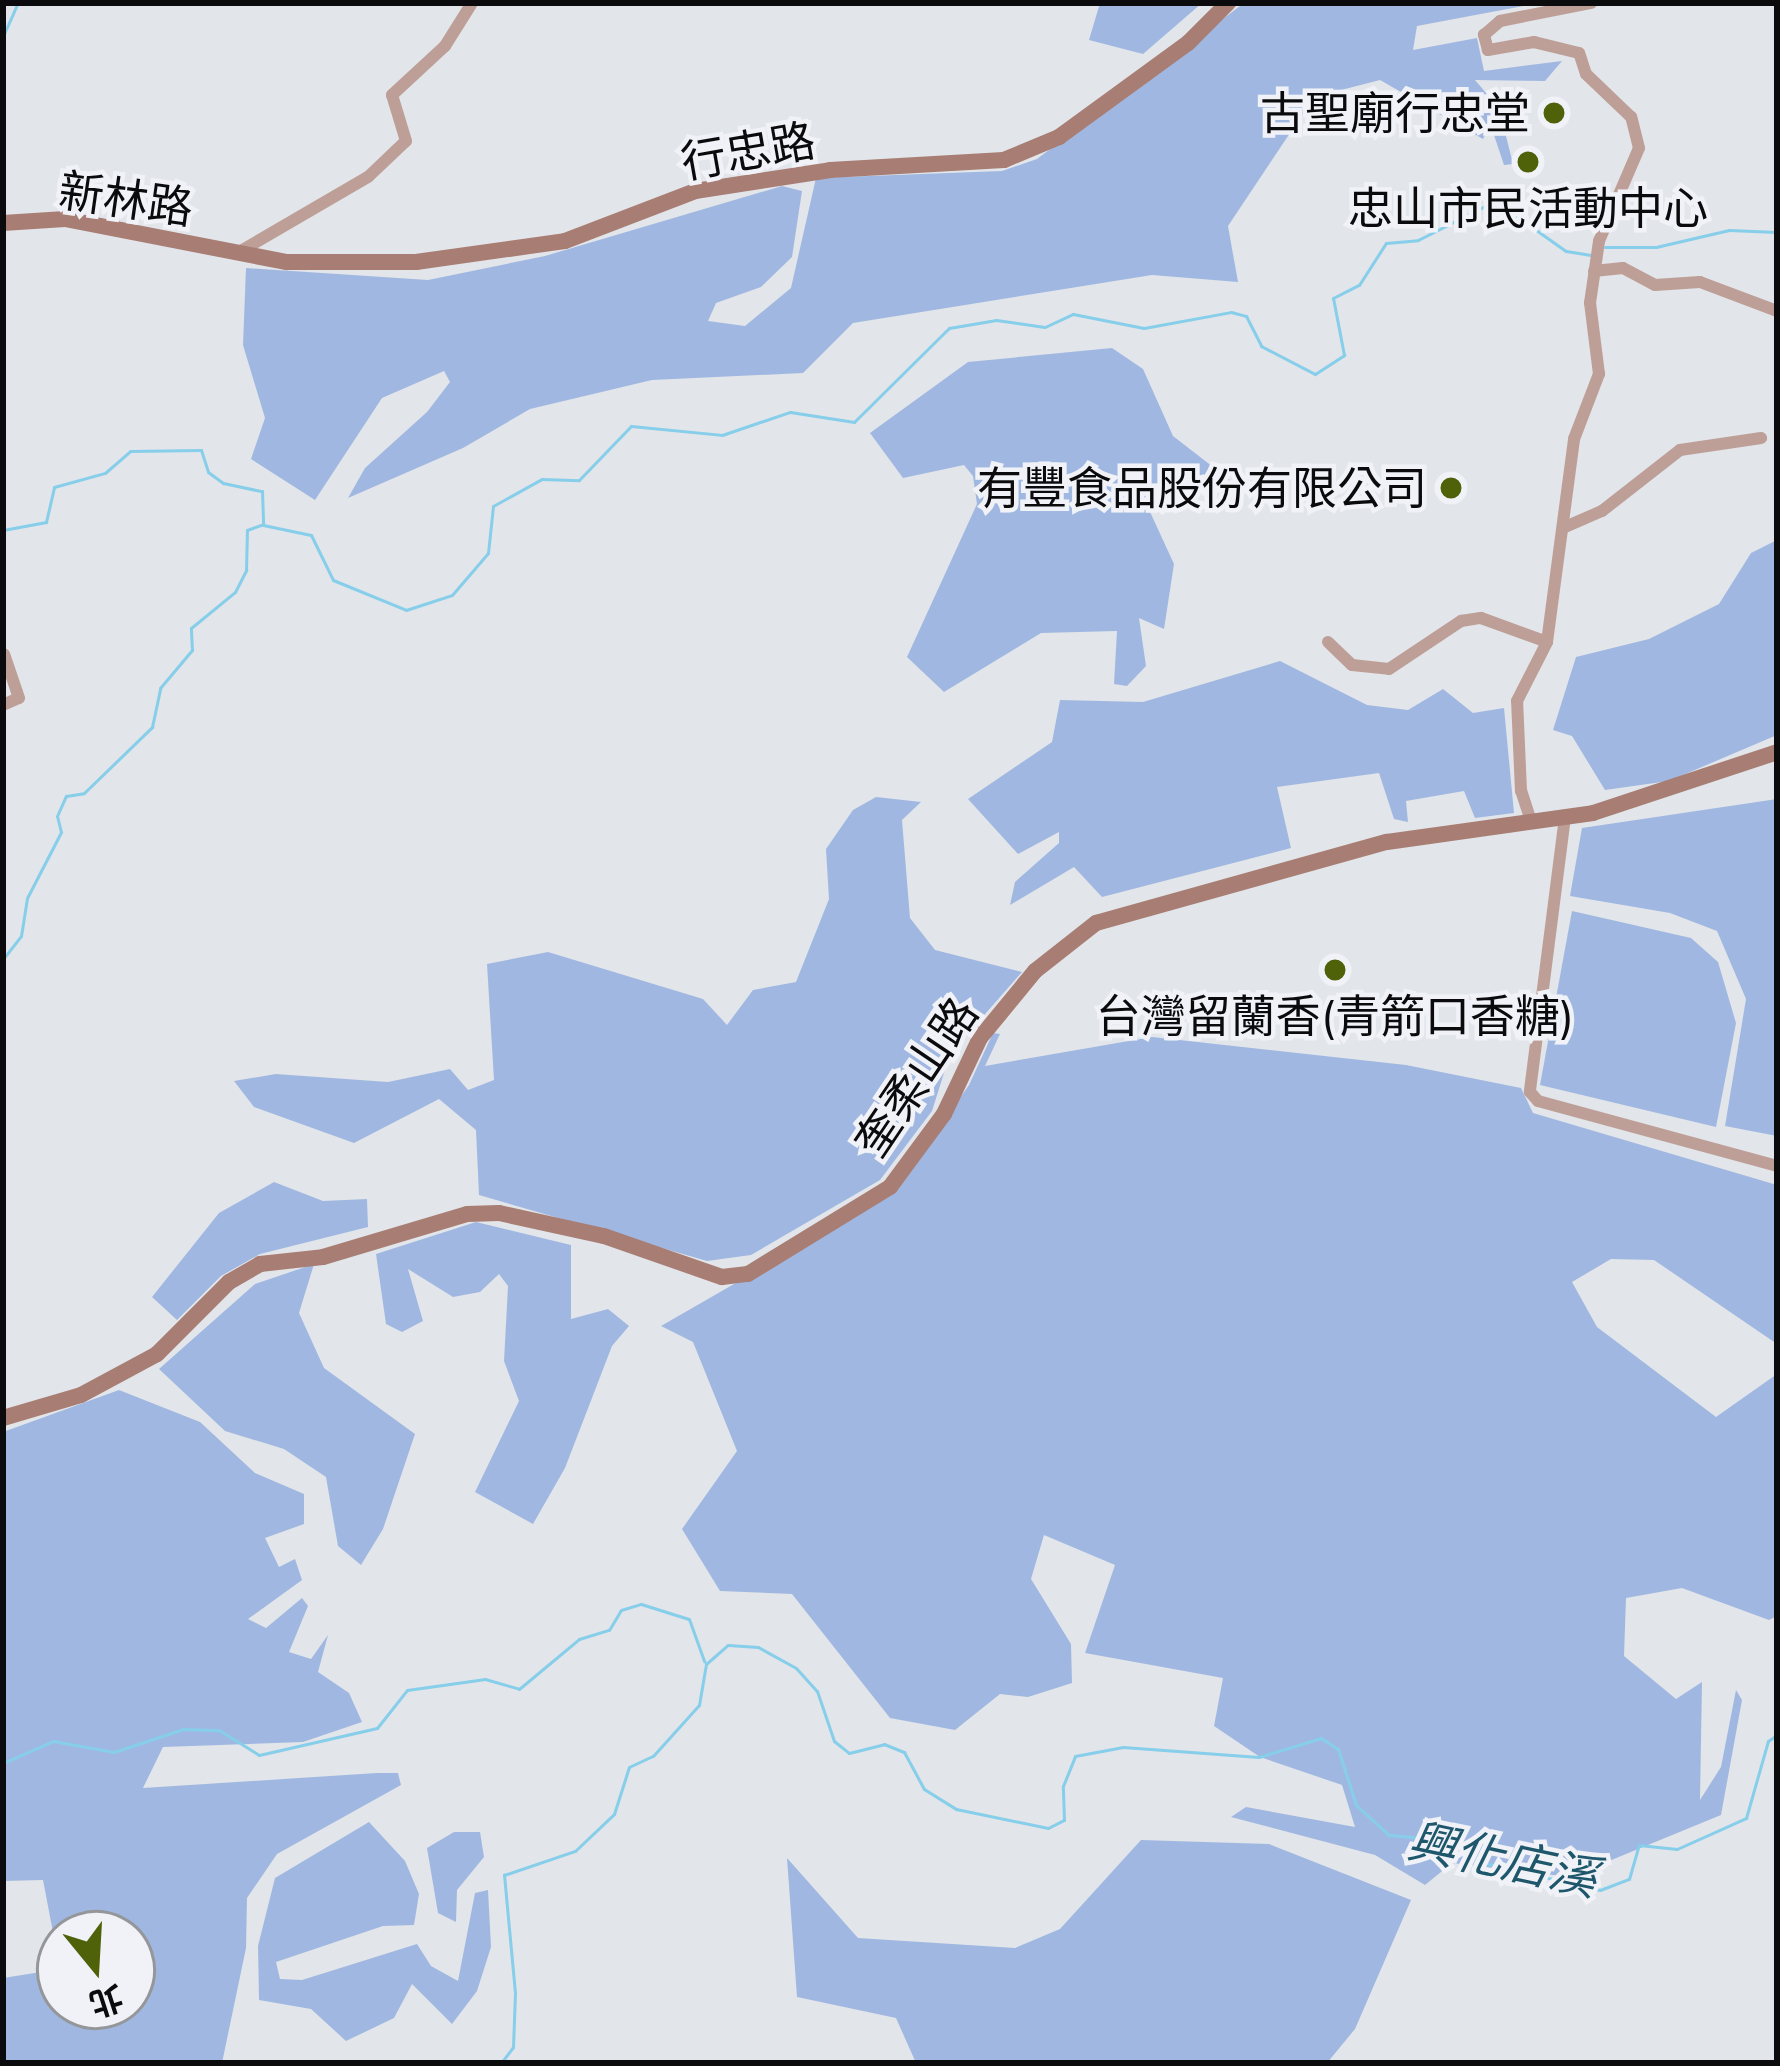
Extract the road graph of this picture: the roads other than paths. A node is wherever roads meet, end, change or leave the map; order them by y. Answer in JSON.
{"nodes":[{"id":1,"x":472,"y":3,"type":"edge"},
{"id":2,"x":1228,"y":3,"type":"edge"},
{"id":3,"x":1591,"y":3,"type":"edge"},
{"id":4,"x":3,"y":223,"type":"edge"},
{"id":5,"x":238,"y":253,"type":"junction"},
{"id":6,"x":1595,"y":266,"type":"junction"},
{"id":7,"x":1777,"y":311,"type":"edge"},
{"id":8,"x":1761,"y":438,"type":"dead end"},
{"id":9,"x":1565,"y":527,"type":"junction"},
{"id":10,"x":1328,"y":642,"type":"dead end"},
{"id":11,"x":1547,"y":642,"type":"junction"},
{"id":12,"x":4,"y":654,"type":"edge"},
{"id":13,"x":3,"y":704,"type":"edge"},
{"id":14,"x":1777,"y":752,"type":"edge"},
{"id":15,"x":1564,"y":817,"type":"junction"},
{"id":16,"x":1531,"y":821,"type":"junction"},
{"id":17,"x":1777,"y":1166,"type":"edge"},
{"id":18,"x":3,"y":1418,"type":"edge"}],
"edges":[{"from":1,"to":5,"type":"street"},
{"from":2,"to":5,"type":"street","name":"行忠路"},
{"from":3,"to":6,"type":"street"},
{"from":4,"to":5,"type":"street","name":"新林路"},
{"from":6,"to":7,"type":"street"},
{"from":6,"to":9,"type":"street"},
{"from":8,"to":9,"type":"street"},
{"from":9,"to":11,"type":"street"},
{"from":10,"to":11,"type":"street"},
{"from":11,"to":16,"type":"street"},
{"from":12,"to":13,"type":"street"},
{"from":14,"to":15,"type":"street","name":"奎柔山路"},
{"from":15,"to":16,"type":"street","name":"奎柔山路"},
{"from":15,"to":17,"type":"street"},
{"from":16,"to":18,"type":"street","name":"奎柔山路"}]}
